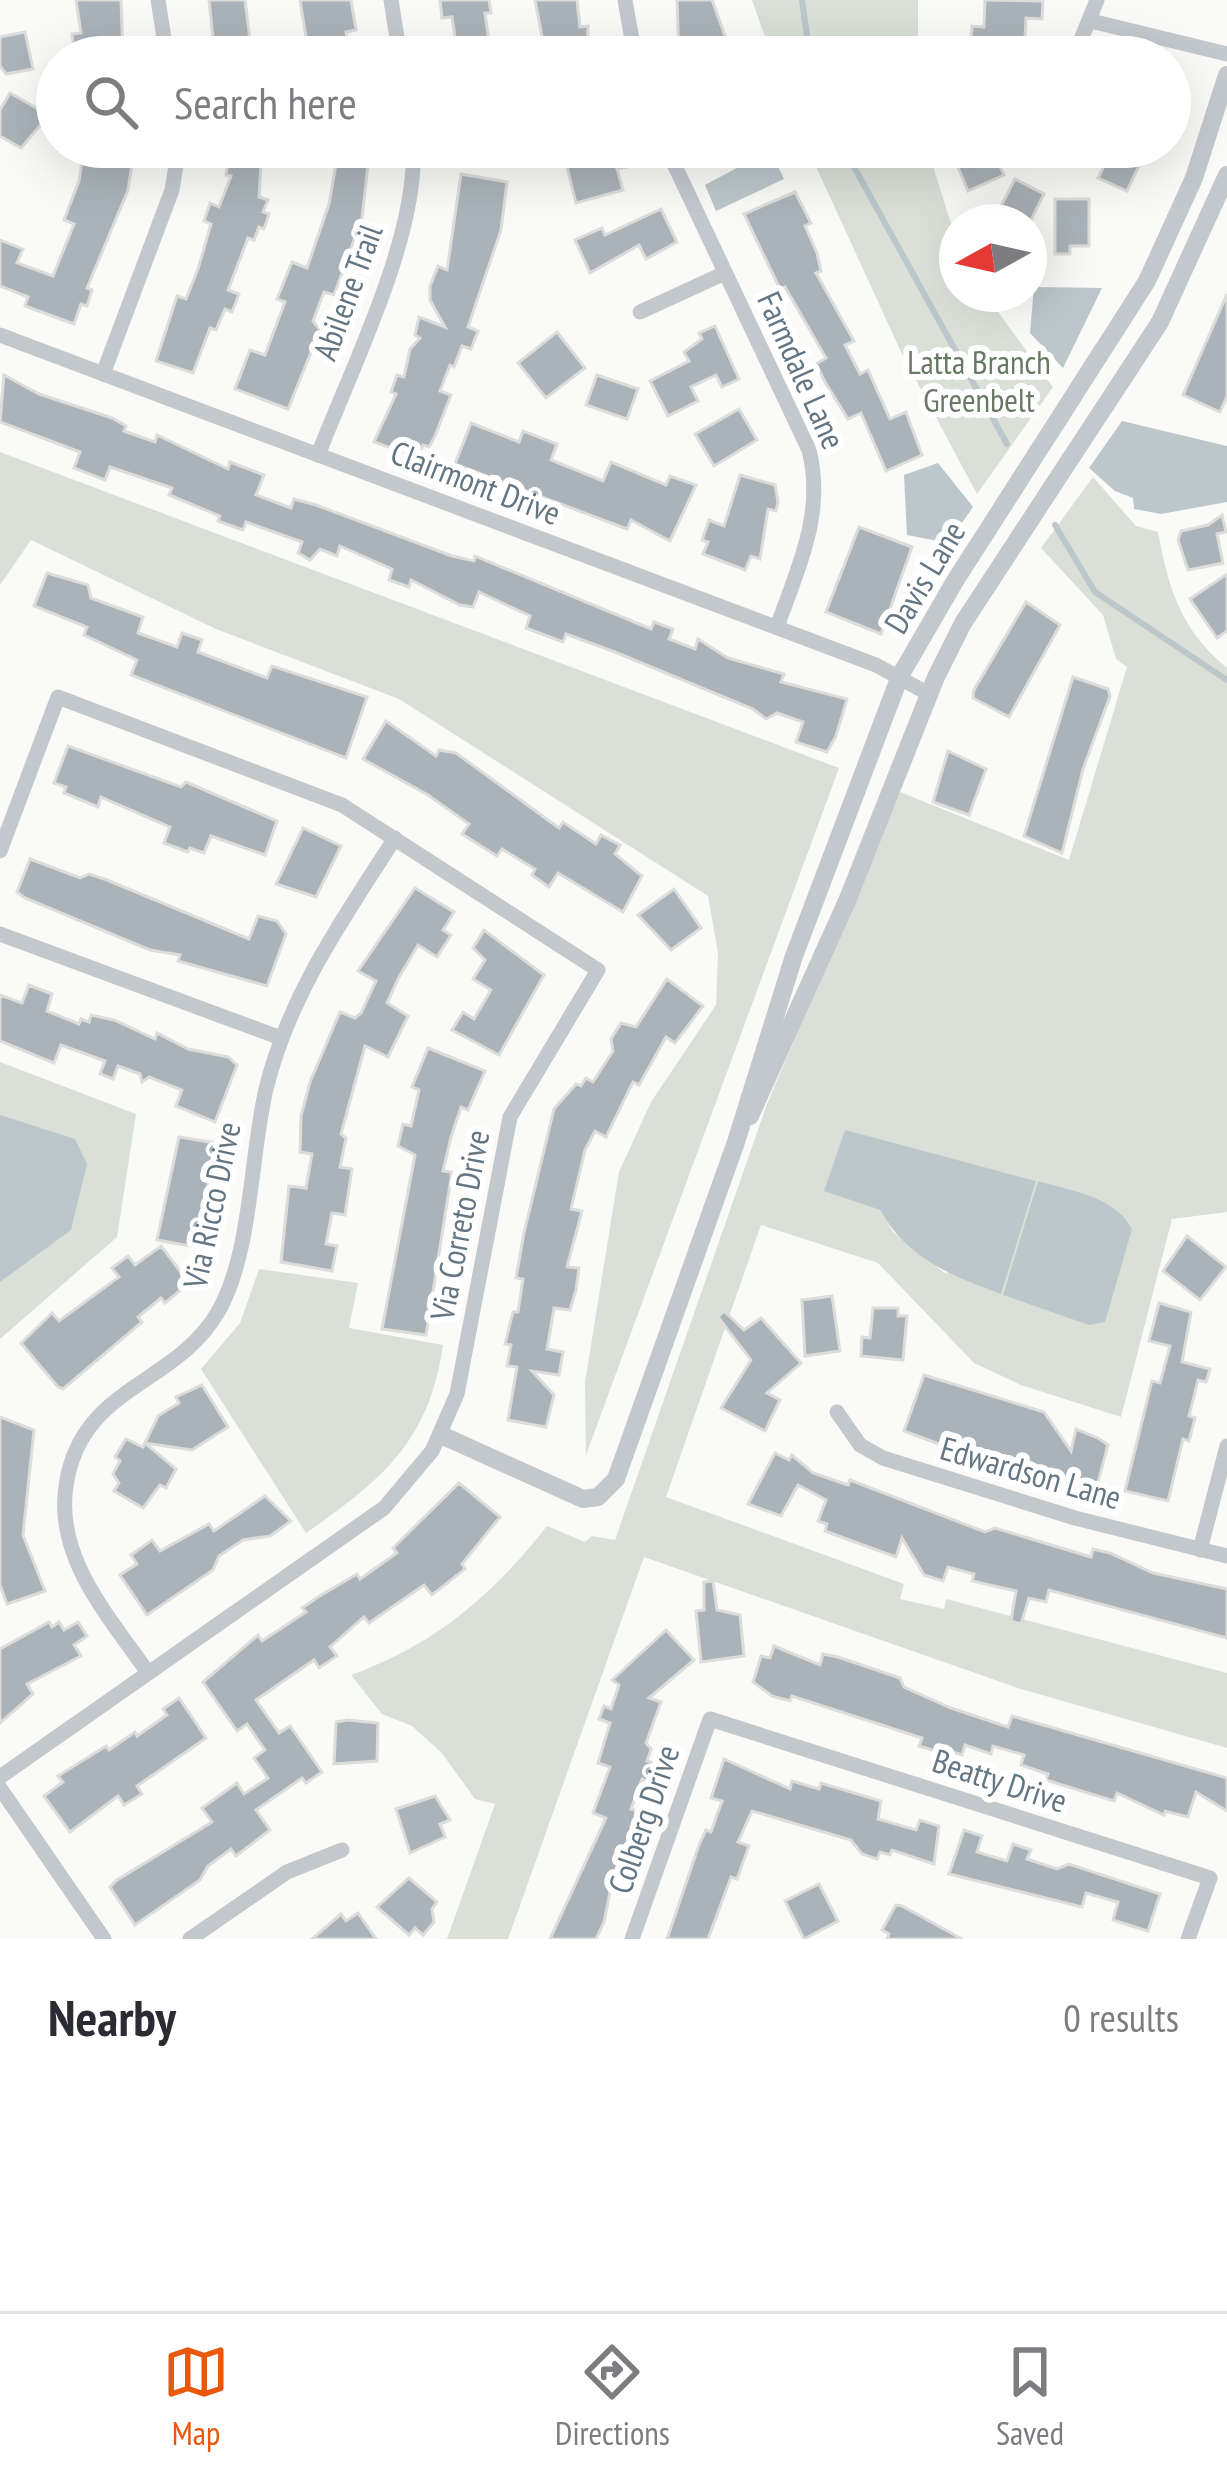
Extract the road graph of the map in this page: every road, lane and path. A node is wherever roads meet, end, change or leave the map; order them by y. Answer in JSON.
{"nodes":[{"id":1,"x":158,"y":0,"type":"edge"},
{"id":2,"x":391,"y":0,"type":"edge"},
{"id":3,"x":626,"y":0,"type":"edge"},
{"id":4,"x":1097,"y":0,"type":"edge"},
{"id":5,"x":1091,"y":21,"type":"junction"},
{"id":6,"x":164,"y":36,"type":"edge"},
{"id":7,"x":397,"y":36,"type":"edge"},
{"id":8,"x":632,"y":36,"type":"edge"},
{"id":9,"x":1084,"y":36,"type":"edge"},
{"id":10,"x":1153,"y":36,"type":"edge"},
{"id":11,"x":1191,"y":45,"type":"edge"},
{"id":12,"x":1227,"y":54,"type":"edge"},
{"id":13,"x":1227,"y":75,"type":"edge"},
{"id":14,"x":176,"y":168,"type":"edge"},
{"id":15,"x":413,"y":168,"type":"edge"},
{"id":16,"x":676,"y":168,"type":"edge"},
{"id":17,"x":1227,"y":175,"type":"edge"},
{"id":18,"x":725,"y":273,"type":"junction"},
{"id":19,"x":640,"y":312,"type":"dead end"},
{"id":20,"x":0,"y":335,"type":"edge"},
{"id":21,"x":103,"y":374,"type":"junction"},
{"id":22,"x":318,"y":454,"type":"junction"},
{"id":23,"x":777,"y":627,"type":"junction"},
{"id":24,"x":900,"y":676,"type":"junction"},
{"id":25,"x":927,"y":693,"type":"junction"},
{"id":26,"x":395,"y":838,"type":"junction"},
{"id":27,"x":0,"y":850,"type":"edge"},
{"id":28,"x":0,"y":934,"type":"edge"},
{"id":29,"x":280,"y":1038,"type":"junction"},
{"id":30,"x":736,"y":1142,"type":"junction"},
{"id":31,"x":837,"y":1412,"type":"dead end"},
{"id":32,"x":441,"y":1435,"type":"junction"},
{"id":33,"x":1227,"y":1446,"type":"edge"},
{"id":34,"x":1200,"y":1550,"type":"junction"},
{"id":35,"x":1227,"y":1556,"type":"edge"},
{"id":36,"x":148,"y":1673,"type":"junction"},
{"id":37,"x":710,"y":1719,"type":"joint"},
{"id":38,"x":0,"y":1777,"type":"edge"},
{"id":39,"x":0,"y":1788,"type":"edge"},
{"id":40,"x":342,"y":1850,"type":"dead end"},
{"id":41,"x":104,"y":1939,"type":"edge"},
{"id":42,"x":190,"y":1939,"type":"edge"},
{"id":43,"x":632,"y":1939,"type":"edge"},
{"id":44,"x":1188,"y":1939,"type":"edge"}],
"edges":[{"from":1,"to":6,"type":"street"},
{"from":2,"to":7,"type":"street"},
{"from":3,"to":8,"type":"street"},
{"from":4,"to":5,"type":"street"},
{"from":5,"to":9,"type":"street"},
{"from":5,"to":10,"type":"street"},
{"from":11,"to":12,"type":"street"},
{"from":13,"to":24,"type":"street","name":"Davis Lane"},
{"from":14,"to":21,"type":"street"},
{"from":15,"to":22,"type":"street","name":"Abilene Trail"},
{"from":16,"to":18,"type":"street","name":"Farmdale Lane"},
{"from":17,"to":25,"type":"street","name":"Davis Lane"},
{"from":18,"to":19,"type":"street"},
{"from":18,"to":23,"type":"street","name":"Farmdale Lane"},
{"from":20,"to":21,"type":"street","name":"Clairmont Drive"},
{"from":21,"to":22,"type":"street","name":"Clairmont Drive"},
{"from":22,"to":23,"type":"street","name":"Clairmont Drive"},
{"from":23,"to":24,"type":"street","name":"Clairmont Drive"},
{"from":24,"to":25,"type":"street","name":"Clairmont Drive"},
{"from":24,"to":30,"type":"street","name":"Davis Lane"},
{"from":25,"to":30,"type":"street","name":"Davis Lane"},
{"from":26,"to":27,"type":"street","name":"Via Correto Drive"},
{"from":26,"to":29,"type":"street","name":"Via Ricco Drive"},
{"from":26,"to":32,"type":"street","name":"Via Correto Drive"},
{"from":28,"to":29,"type":"street"},
{"from":29,"to":36,"type":"street","name":"Via Ricco Drive"},
{"from":30,"to":32,"type":"street","name":"Davis Lane"},
{"from":31,"to":34,"type":"street","name":"Edwardson Lane"},
{"from":32,"to":36,"type":"street","name":"Via Correto Drive"},
{"from":33,"to":34,"type":"street"},
{"from":34,"to":35,"type":"street","name":"Edwardson Lane"},
{"from":36,"to":38,"type":"street","name":"Via Correto Drive"},
{"from":37,"to":43,"type":"street","name":"Colberg Drive"},
{"from":37,"to":44,"type":"street","name":"Beatty Drive"},
{"from":39,"to":41,"type":"street"},
{"from":40,"to":42,"type":"street"}]}
